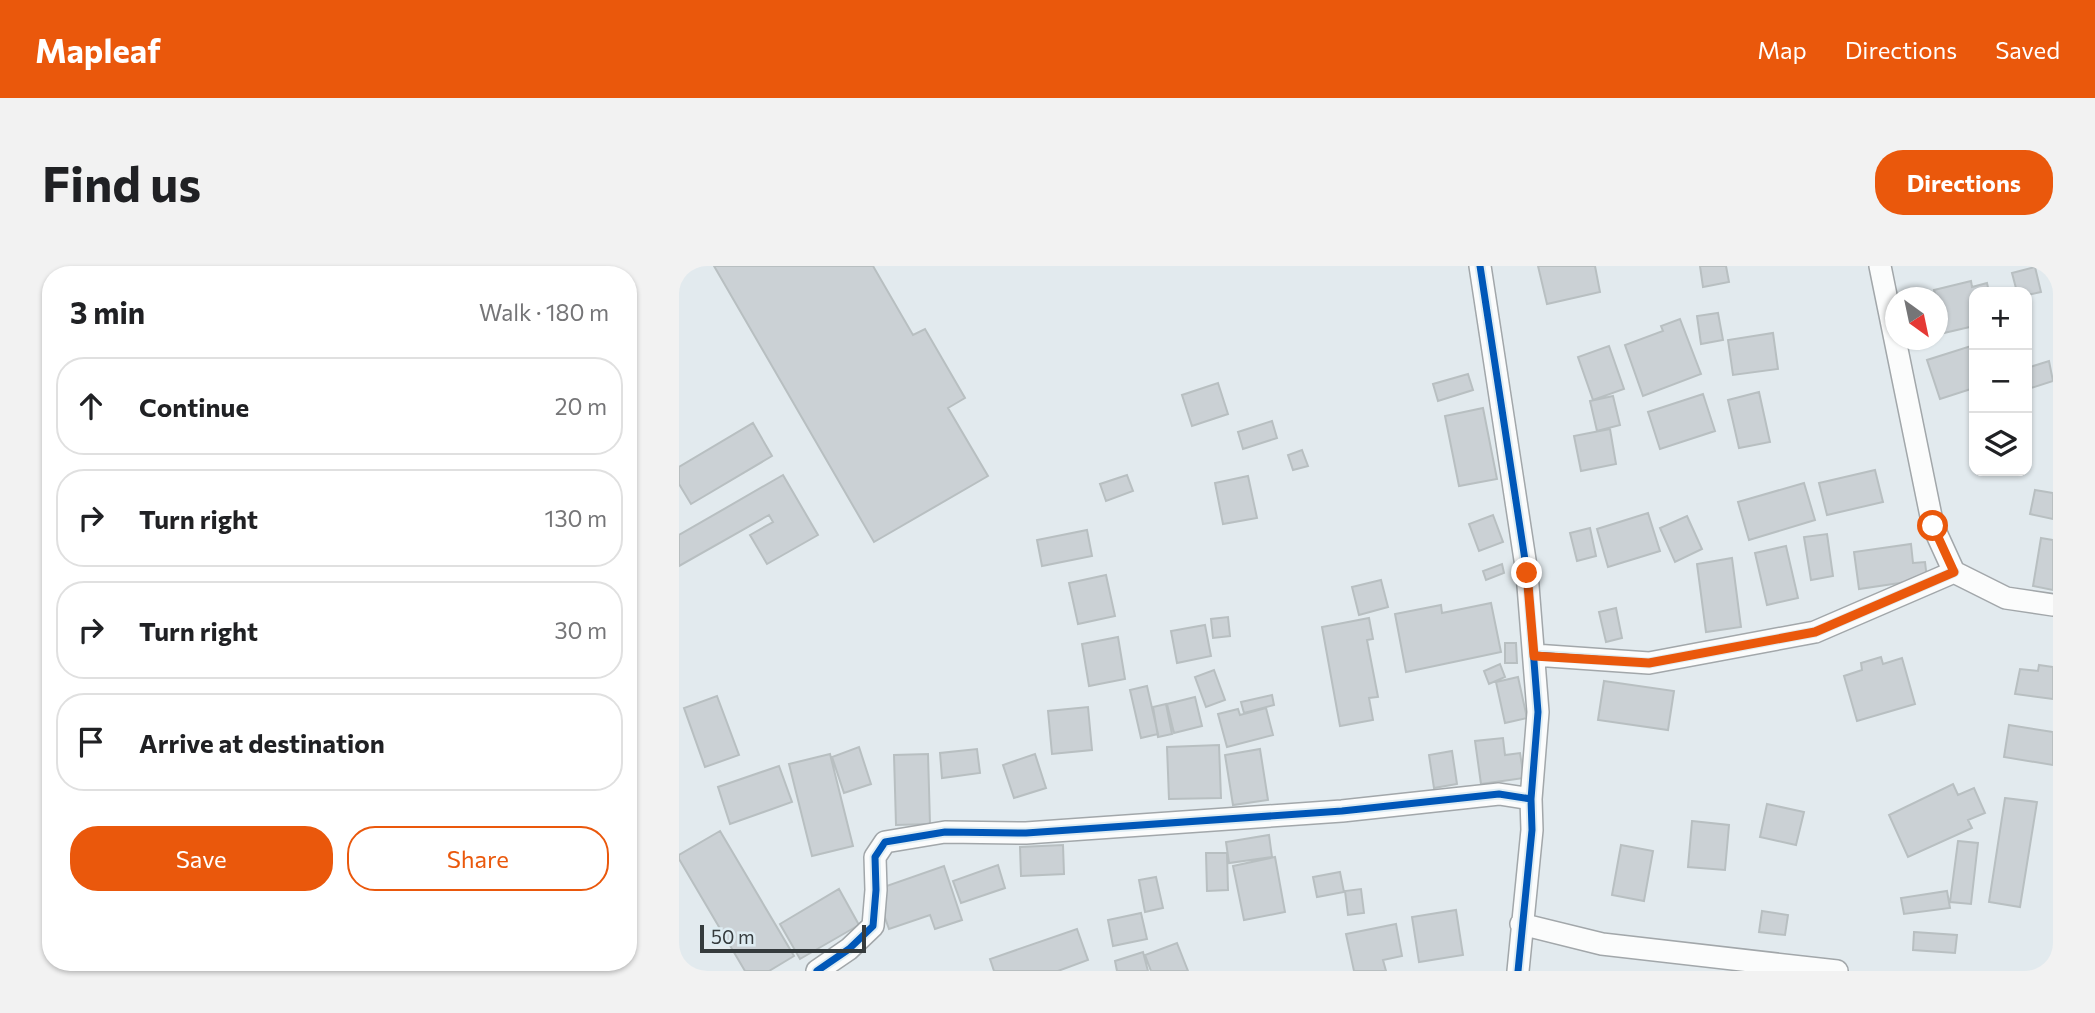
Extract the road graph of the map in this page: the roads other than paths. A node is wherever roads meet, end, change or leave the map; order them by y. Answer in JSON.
{"nodes":[{"id":1,"x":1480,"y":266,"type":"edge"},
{"id":2,"x":1879,"y":266,"type":"edge"},
{"id":3,"x":1954,"y":572,"type":"junction"},
{"id":4,"x":2053,"y":606,"type":"edge"},
{"id":5,"x":1534,"y":656,"type":"junction"},
{"id":6,"x":1531,"y":799,"type":"junction"},
{"id":7,"x":1521,"y":924,"type":"junction"},
{"id":8,"x":817,"y":971,"type":"edge"},
{"id":9,"x":1518,"y":971,"type":"edge"},
{"id":10,"x":1837,"y":971,"type":"edge"}],
"edges":[{"from":1,"to":5,"type":"street"},
{"from":2,"to":3,"type":"street"},
{"from":3,"to":4,"type":"street"},
{"from":3,"to":5,"type":"street"},
{"from":5,"to":6,"type":"street"},
{"from":6,"to":7,"type":"street"},
{"from":6,"to":8,"type":"street"},
{"from":7,"to":9,"type":"street"},
{"from":7,"to":10,"type":"street"}]}
